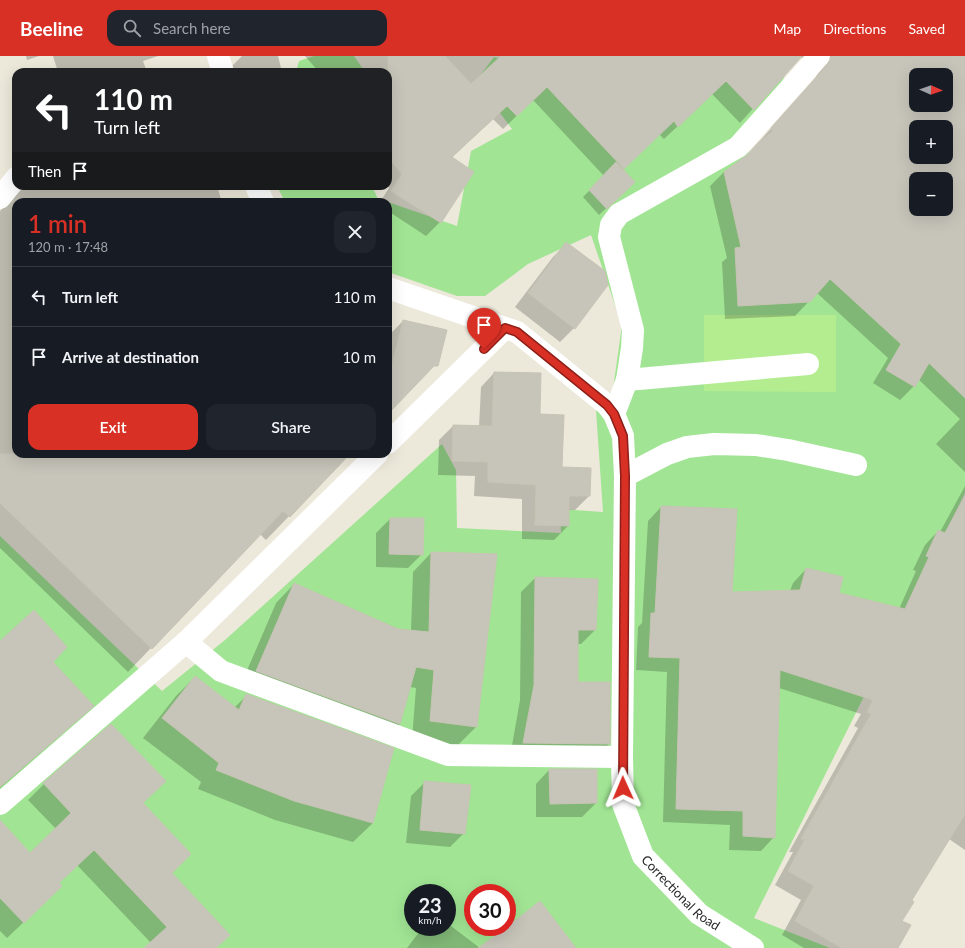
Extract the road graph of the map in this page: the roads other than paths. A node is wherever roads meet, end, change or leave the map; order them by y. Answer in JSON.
{"nodes":[{"id":1,"x":218,"y":56,"type":"edge"},
{"id":2,"x":819,"y":56,"type":"edge"},
{"id":3,"x":222,"y":68,"type":"edge"},
{"id":4,"x":12,"y":183,"type":"edge"},
{"id":5,"x":0,"y":198,"type":"edge"},
{"id":6,"x":392,"y":289,"type":"edge"},
{"id":7,"x":505,"y":328,"type":"junction"},
{"id":8,"x":808,"y":364,"type":"dead end"},
{"id":9,"x":627,"y":380,"type":"junction"},
{"id":10,"x":614,"y":414,"type":"junction"},
{"id":11,"x":392,"y":439,"type":"edge"},
{"id":12,"x":373,"y":458,"type":"edge"},
{"id":13,"x":856,"y":466,"type":"dead end"},
{"id":14,"x":625,"y":476,"type":"junction"},
{"id":15,"x":186,"y":642,"type":"junction"},
{"id":16,"x":622,"y":758,"type":"junction"},
{"id":17,"x":0,"y":804,"type":"edge"},
{"id":18,"x":753,"y":948,"type":"edge"}],
"edges":[{"from":1,"to":3,"type":"street"},
{"from":2,"to":9,"type":"street"},
{"from":4,"to":5,"type":"street"},
{"from":6,"to":7,"type":"street","name":"Correctional Road"},
{"from":7,"to":10,"type":"street","name":"Correctional Road"},
{"from":7,"to":11,"type":"street"},
{"from":8,"to":9,"type":"street"},
{"from":9,"to":10,"type":"street"},
{"from":10,"to":14,"type":"street","name":"Correctional Road"},
{"from":12,"to":15,"type":"street"},
{"from":13,"to":14,"type":"street"},
{"from":14,"to":16,"type":"street","name":"Correctional Road"},
{"from":15,"to":16,"type":"street"},
{"from":15,"to":17,"type":"street"},
{"from":16,"to":18,"type":"street","name":"Correctional Road"}]}
